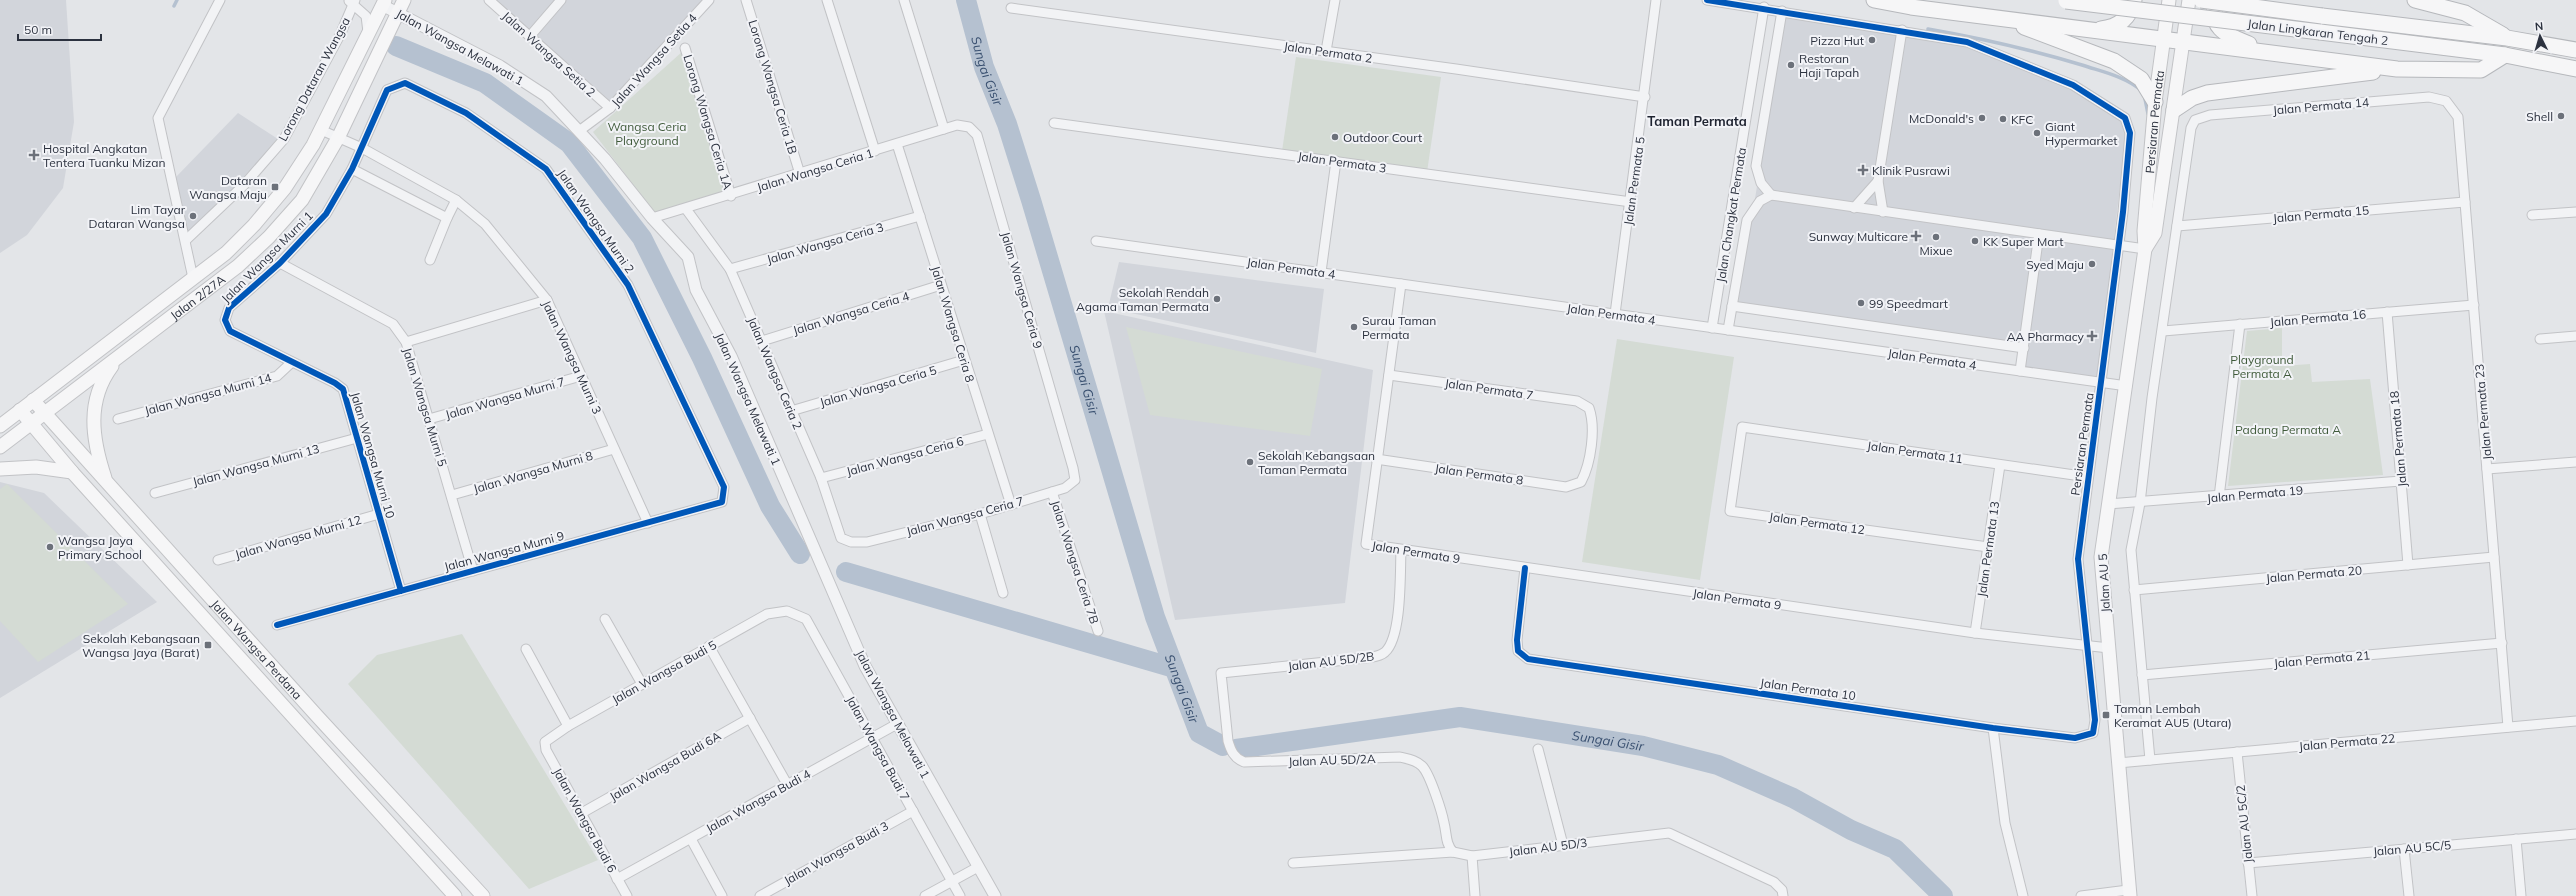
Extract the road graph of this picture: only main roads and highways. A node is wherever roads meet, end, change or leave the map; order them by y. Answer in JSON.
{"nodes":[{"id":1,"x":404,"y":0,"type":"edge"},
{"id":2,"x":1874,"y":0,"type":"edge"},
{"id":3,"x":2062,"y":0,"type":"edge"},
{"id":4,"x":2134,"y":0,"type":"edge"},
{"id":5,"x":2169,"y":0,"type":"edge"},
{"id":6,"x":2189,"y":0,"type":"edge"},
{"id":7,"x":2201,"y":0,"type":"edge"},
{"id":8,"x":2216,"y":0,"type":"edge"},
{"id":9,"x":2415,"y":0,"type":"edge"},
{"id":10,"x":384,"y":3,"type":"edge"},
{"id":11,"x":2002,"y":19,"type":"junction"},
{"id":12,"x":2093,"y":30,"type":"junction"},
{"id":13,"x":2507,"y":38,"type":"junction"},
{"id":14,"x":2164,"y":39,"type":"junction"},
{"id":15,"x":2183,"y":42,"type":"junction"},
{"id":16,"x":2576,"y":50,"type":"edge"},
{"id":17,"x":2271,"y":53,"type":"junction"},
{"id":18,"x":2505,"y":54,"type":"junction"},
{"id":19,"x":2398,"y":69,"type":"junction"},
{"id":20,"x":2576,"y":69,"type":"edge"},
{"id":21,"x":2155,"y":102,"type":"junction"},
{"id":22,"x":2174,"y":110,"type":"junction"},
{"id":23,"x":2145,"y":249,"type":"junction"},
{"id":24,"x":121,"y":353,"type":"junction"},
{"id":25,"x":33,"y":400,"type":"junction"},
{"id":26,"x":20,"y":410,"type":"junction"},
{"id":27,"x":44,"y":413,"type":"junction"},
{"id":28,"x":31,"y":423,"type":"junction"},
{"id":29,"x":0,"y":426,"type":"edge"},
{"id":30,"x":0,"y":447,"type":"edge"},
{"id":31,"x":0,"y":469,"type":"edge"},
{"id":32,"x":72,"y":472,"type":"junction"},
{"id":33,"x":107,"y":483,"type":"junction"},
{"id":34,"x":2129,"y":893,"type":"edge"},
{"id":35,"x":455,"y":896,"type":"edge"},
{"id":36,"x":483,"y":896,"type":"edge"}],
"edges":[{"from":1,"to":24,"type":"main road","name":"Jalan 2/27A"},
{"from":2,"to":11,"type":"highway"},
{"from":3,"to":18,"type":"highway","name":"Jalan Lingkaran Tengah 2","bridge":true},
{"from":4,"to":12,"type":"highway"},
{"from":5,"to":14,"type":"main road","name":"Persiaran Permata"},
{"from":6,"to":15,"type":"main road","name":"Persiaran Permata"},
{"from":7,"to":13,"type":"highway","name":"Jalan Lingkaran Tengah 2","bridge":true},
{"from":8,"to":17,"type":"highway"},
{"from":9,"to":13,"type":"highway"},
{"from":10,"to":25,"type":"main road","name":"Jalan 2/27A"},
{"from":11,"to":12,"type":"highway"},
{"from":11,"to":21,"type":"highway"},
{"from":12,"to":14,"type":"highway"},
{"from":13,"to":16,"type":"highway","name":"Jalan Lingkaran Tengah 2"},
{"from":14,"to":15,"type":"highway"},
{"from":14,"to":21,"type":"main road","name":"Persiaran Permata"},
{"from":15,"to":17,"type":"highway"},
{"from":15,"to":22,"type":"main road","name":"Persiaran Permata"},
{"from":17,"to":19,"type":"highway"},
{"from":18,"to":19,"type":"highway"},
{"from":18,"to":20,"type":"highway","name":"Jalan Lingkaran Tengah 2"},
{"from":19,"to":22,"type":"highway"},
{"from":21,"to":23,"type":"main road","name":"Persiaran Permata"},
{"from":22,"to":23,"type":"main road","name":"Persiaran Permata"},
{"from":23,"to":34,"type":"main road","name":"Jalan AU 5"},
{"from":24,"to":27,"type":"main road","name":"Jalan 2/27A"},
{"from":24,"to":33,"type":"main road"},
{"from":25,"to":26,"type":"main road","name":"Jalan 2/27A"},
{"from":25,"to":27,"type":"main road","name":"Jalan Wangsa Perdana"},
{"from":26,"to":28,"type":"main road","name":"Jalan Wangsa Perdana"},
{"from":26,"to":29,"type":"main road","name":"Jalan 2/27A"},
{"from":27,"to":28,"type":"main road","name":"Jalan 2/27A"},
{"from":27,"to":33,"type":"main road","name":"Jalan Wangsa Perdana"},
{"from":28,"to":30,"type":"main road","name":"Jalan 2/27A"},
{"from":28,"to":32,"type":"main road","name":"Jalan Wangsa Perdana"},
{"from":31,"to":32,"type":"main road"},
{"from":32,"to":35,"type":"main road","name":"Jalan Wangsa Perdana"},
{"from":33,"to":36,"type":"main road","name":"Jalan Wangsa Perdana"}]}
